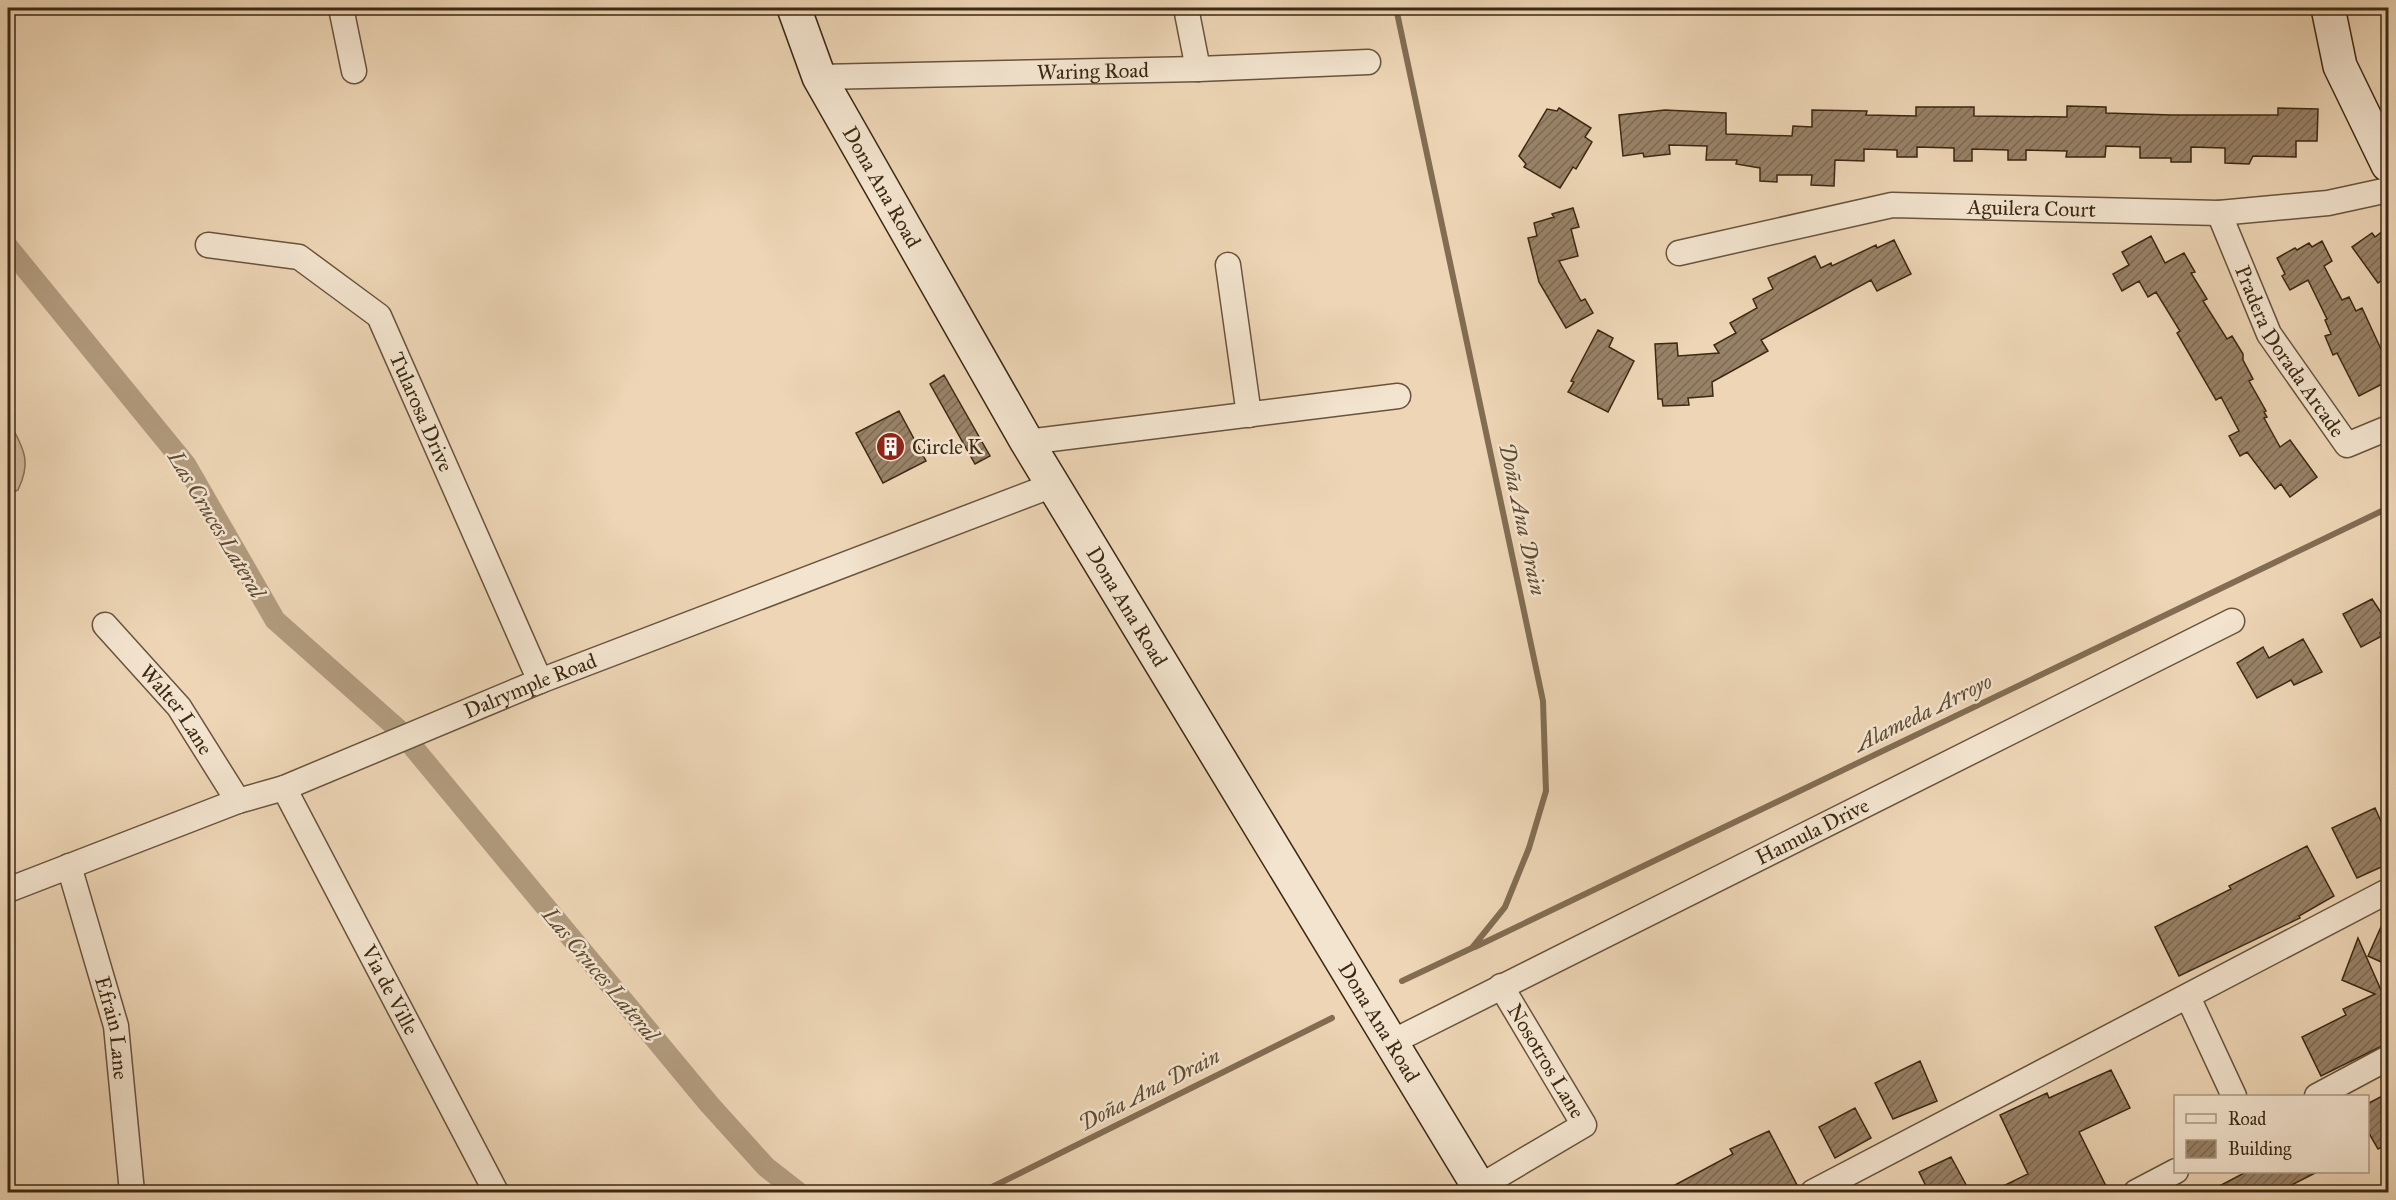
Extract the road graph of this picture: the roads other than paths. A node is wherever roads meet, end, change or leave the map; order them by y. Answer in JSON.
{"nodes":[{"id":1,"x":341,"y":8,"type":"edge"},
{"id":2,"x":794,"y":8,"type":"edge"},
{"id":3,"x":1186,"y":8,"type":"edge"},
{"id":4,"x":2328,"y":8,"type":"edge"},
{"id":5,"x":1368,"y":62,"type":"dead end"},
{"id":6,"x":1198,"y":69,"type":"junction"},
{"id":7,"x":354,"y":71,"type":"dead end"},
{"id":8,"x":819,"y":77,"type":"junction"},
{"id":9,"x":2388,"y":165,"type":"edge"},
{"id":10,"x":2388,"y":190,"type":"edge"},
{"id":11,"x":2219,"y":213,"type":"junction"},
{"id":12,"x":207,"y":245,"type":"dead end"},
{"id":13,"x":1679,"y":253,"type":"dead end"},
{"id":14,"x":1228,"y":265,"type":"dead end"},
{"id":15,"x":1398,"y":396,"type":"dead end"},
{"id":16,"x":1249,"y":415,"type":"junction"},
{"id":17,"x":2388,"y":428,"type":"edge"},
{"id":18,"x":1027,"y":442,"type":"junction"},
{"id":19,"x":1053,"y":485,"type":"junction"},
{"id":20,"x":2232,"y":621,"type":"dead end"},
{"id":21,"x":105,"y":625,"type":"dead end"},
{"id":22,"x":540,"y":681,"type":"junction"},
{"id":23,"x":284,"y":788,"type":"junction"},
{"id":24,"x":238,"y":801,"type":"junction"},
{"id":25,"x":69,"y":867,"type":"junction"},
{"id":26,"x":8,"y":890,"type":"edge"},
{"id":27,"x":2388,"y":891,"type":"edge"},
{"id":28,"x":1501,"y":986,"type":"junction"},
{"id":29,"x":2188,"y":997,"type":"junction"},
{"id":30,"x":1392,"y":1042,"type":"junction"},
{"id":31,"x":2388,"y":1058,"type":"edge"},
{"id":32,"x":2234,"y":1095,"type":"edge"},
{"id":33,"x":2319,"y":1095,"type":"edge"},
{"id":34,"x":2174,"y":1172,"type":"edge"},
{"id":35,"x":1480,"y":1190,"type":"edge"},
{"id":36,"x":132,"y":1192,"type":"edge"},
{"id":37,"x":496,"y":1192,"type":"edge"},
{"id":38,"x":1813,"y":1192,"type":"edge"},
{"id":39,"x":2136,"y":1192,"type":"edge"}],
"edges":[{"from":1,"to":7,"type":"street"},
{"from":2,"to":8,"type":"street","name":"Dona Ana Road"},
{"from":3,"to":6,"type":"street"},
{"from":4,"to":9,"type":"street"},
{"from":5,"to":6,"type":"street","name":"Waring Road"},
{"from":6,"to":8,"type":"street","name":"Waring Road"},
{"from":8,"to":18,"type":"street","name":"Dona Ana Road"},
{"from":10,"to":11,"type":"street","name":"Aguilera Court"},
{"from":11,"to":13,"type":"street","name":"Aguilera Court"},
{"from":11,"to":17,"type":"street","name":"Pradera Dorada Arcade"},
{"from":12,"to":22,"type":"street","name":"Tularosa Drive"},
{"from":14,"to":16,"type":"street"},
{"from":15,"to":16,"type":"street"},
{"from":16,"to":18,"type":"street"},
{"from":18,"to":19,"type":"street","name":"Dona Ana Road"},
{"from":19,"to":22,"type":"street","name":"Dalrymple Road"},
{"from":19,"to":30,"type":"street","name":"Dona Ana Road"},
{"from":20,"to":28,"type":"street","name":"Hamula Drive"},
{"from":21,"to":24,"type":"street","name":"Walter Lane"},
{"from":22,"to":23,"type":"street","name":"Dalrymple Road"},
{"from":23,"to":24,"type":"street","name":"Dalrymple Road"},
{"from":23,"to":37,"type":"street","name":"Via de Ville"},
{"from":24,"to":25,"type":"street","name":"Dalrymple Road"},
{"from":25,"to":26,"type":"street","name":"Dalrymple Road"},
{"from":25,"to":36,"type":"street","name":"Efrain Lane"},
{"from":27,"to":29,"type":"street"},
{"from":28,"to":30,"type":"street","name":"Hamula Drive"},
{"from":28,"to":35,"type":"street","name":"Nosotros Lane"},
{"from":29,"to":32,"type":"street"},
{"from":29,"to":38,"type":"street"},
{"from":30,"to":35,"type":"street","name":"Dona Ana Road"},
{"from":31,"to":33,"type":"street"},
{"from":34,"to":39,"type":"street"}]}
